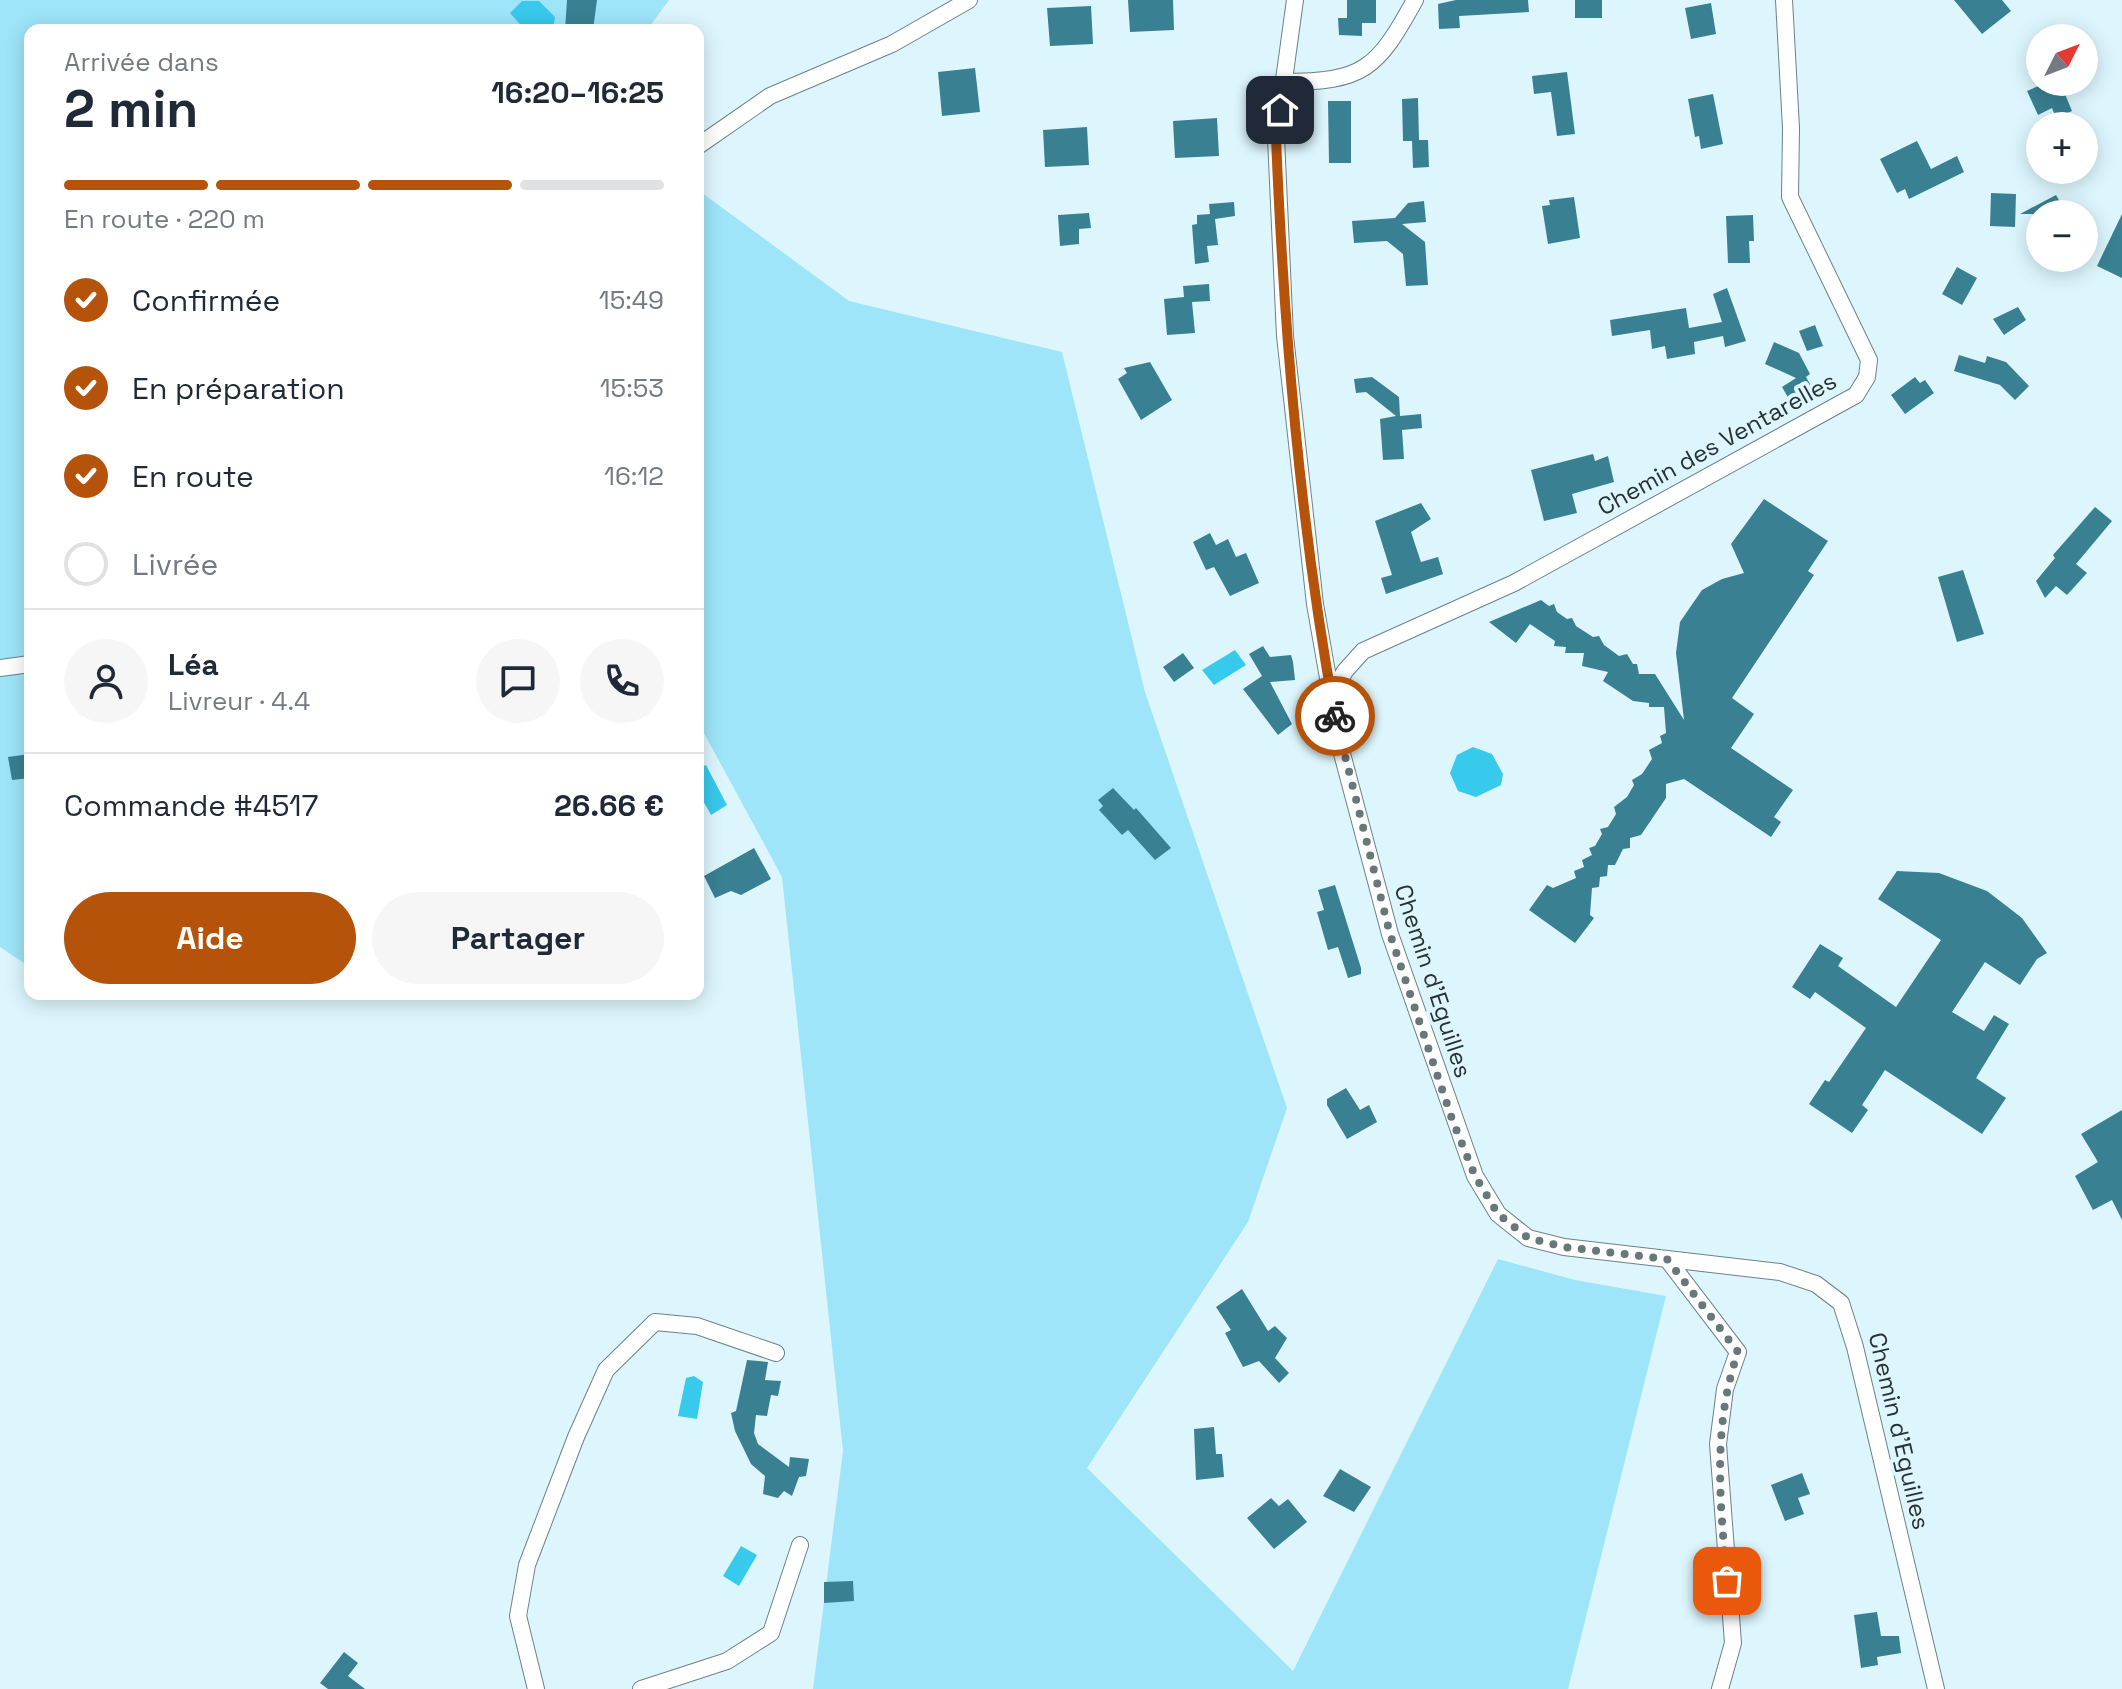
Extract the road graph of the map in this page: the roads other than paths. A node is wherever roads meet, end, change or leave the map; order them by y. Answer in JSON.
{"nodes":[{"id":1,"x":969,"y":0,"type":"edge"},
{"id":2,"x":1295,"y":0,"type":"edge"},
{"id":3,"x":1415,"y":0,"type":"edge"},
{"id":4,"x":1784,"y":0,"type":"edge"},
{"id":5,"x":1283,"y":82,"type":"junction"},
{"id":6,"x":704,"y":142,"type":"edge"},
{"id":7,"x":24,"y":665,"type":"edge"},
{"id":8,"x":0,"y":668,"type":"edge"},
{"id":9,"x":1331,"y":696,"type":"junction"},
{"id":10,"x":1667,"y":1259,"type":"junction"},
{"id":11,"x":776,"y":1353,"type":"dead end"},
{"id":12,"x":800,"y":1545,"type":"dead end"},
{"id":13,"x":536,"y":1689,"type":"edge"},
{"id":14,"x":641,"y":1689,"type":"edge"},
{"id":15,"x":1720,"y":1689,"type":"edge"},
{"id":16,"x":1936,"y":1689,"type":"edge"}],
"edges":[{"from":1,"to":6,"type":"street"},
{"from":2,"to":5,"type":"street","name":"Chemin d'Eguilles"},
{"from":3,"to":5,"type":"street"},
{"from":4,"to":9,"type":"street","name":"Chemin des Ventarelles"},
{"from":5,"to":9,"type":"street","name":"Chemin d'Eguilles"},
{"from":7,"to":8,"type":"street"},
{"from":9,"to":10,"type":"street","name":"Chemin d'Eguilles"},
{"from":10,"to":15,"type":"street"},
{"from":10,"to":16,"type":"street","name":"Chemin d'Eguilles"},
{"from":11,"to":13,"type":"street"},
{"from":12,"to":14,"type":"street"}]}
